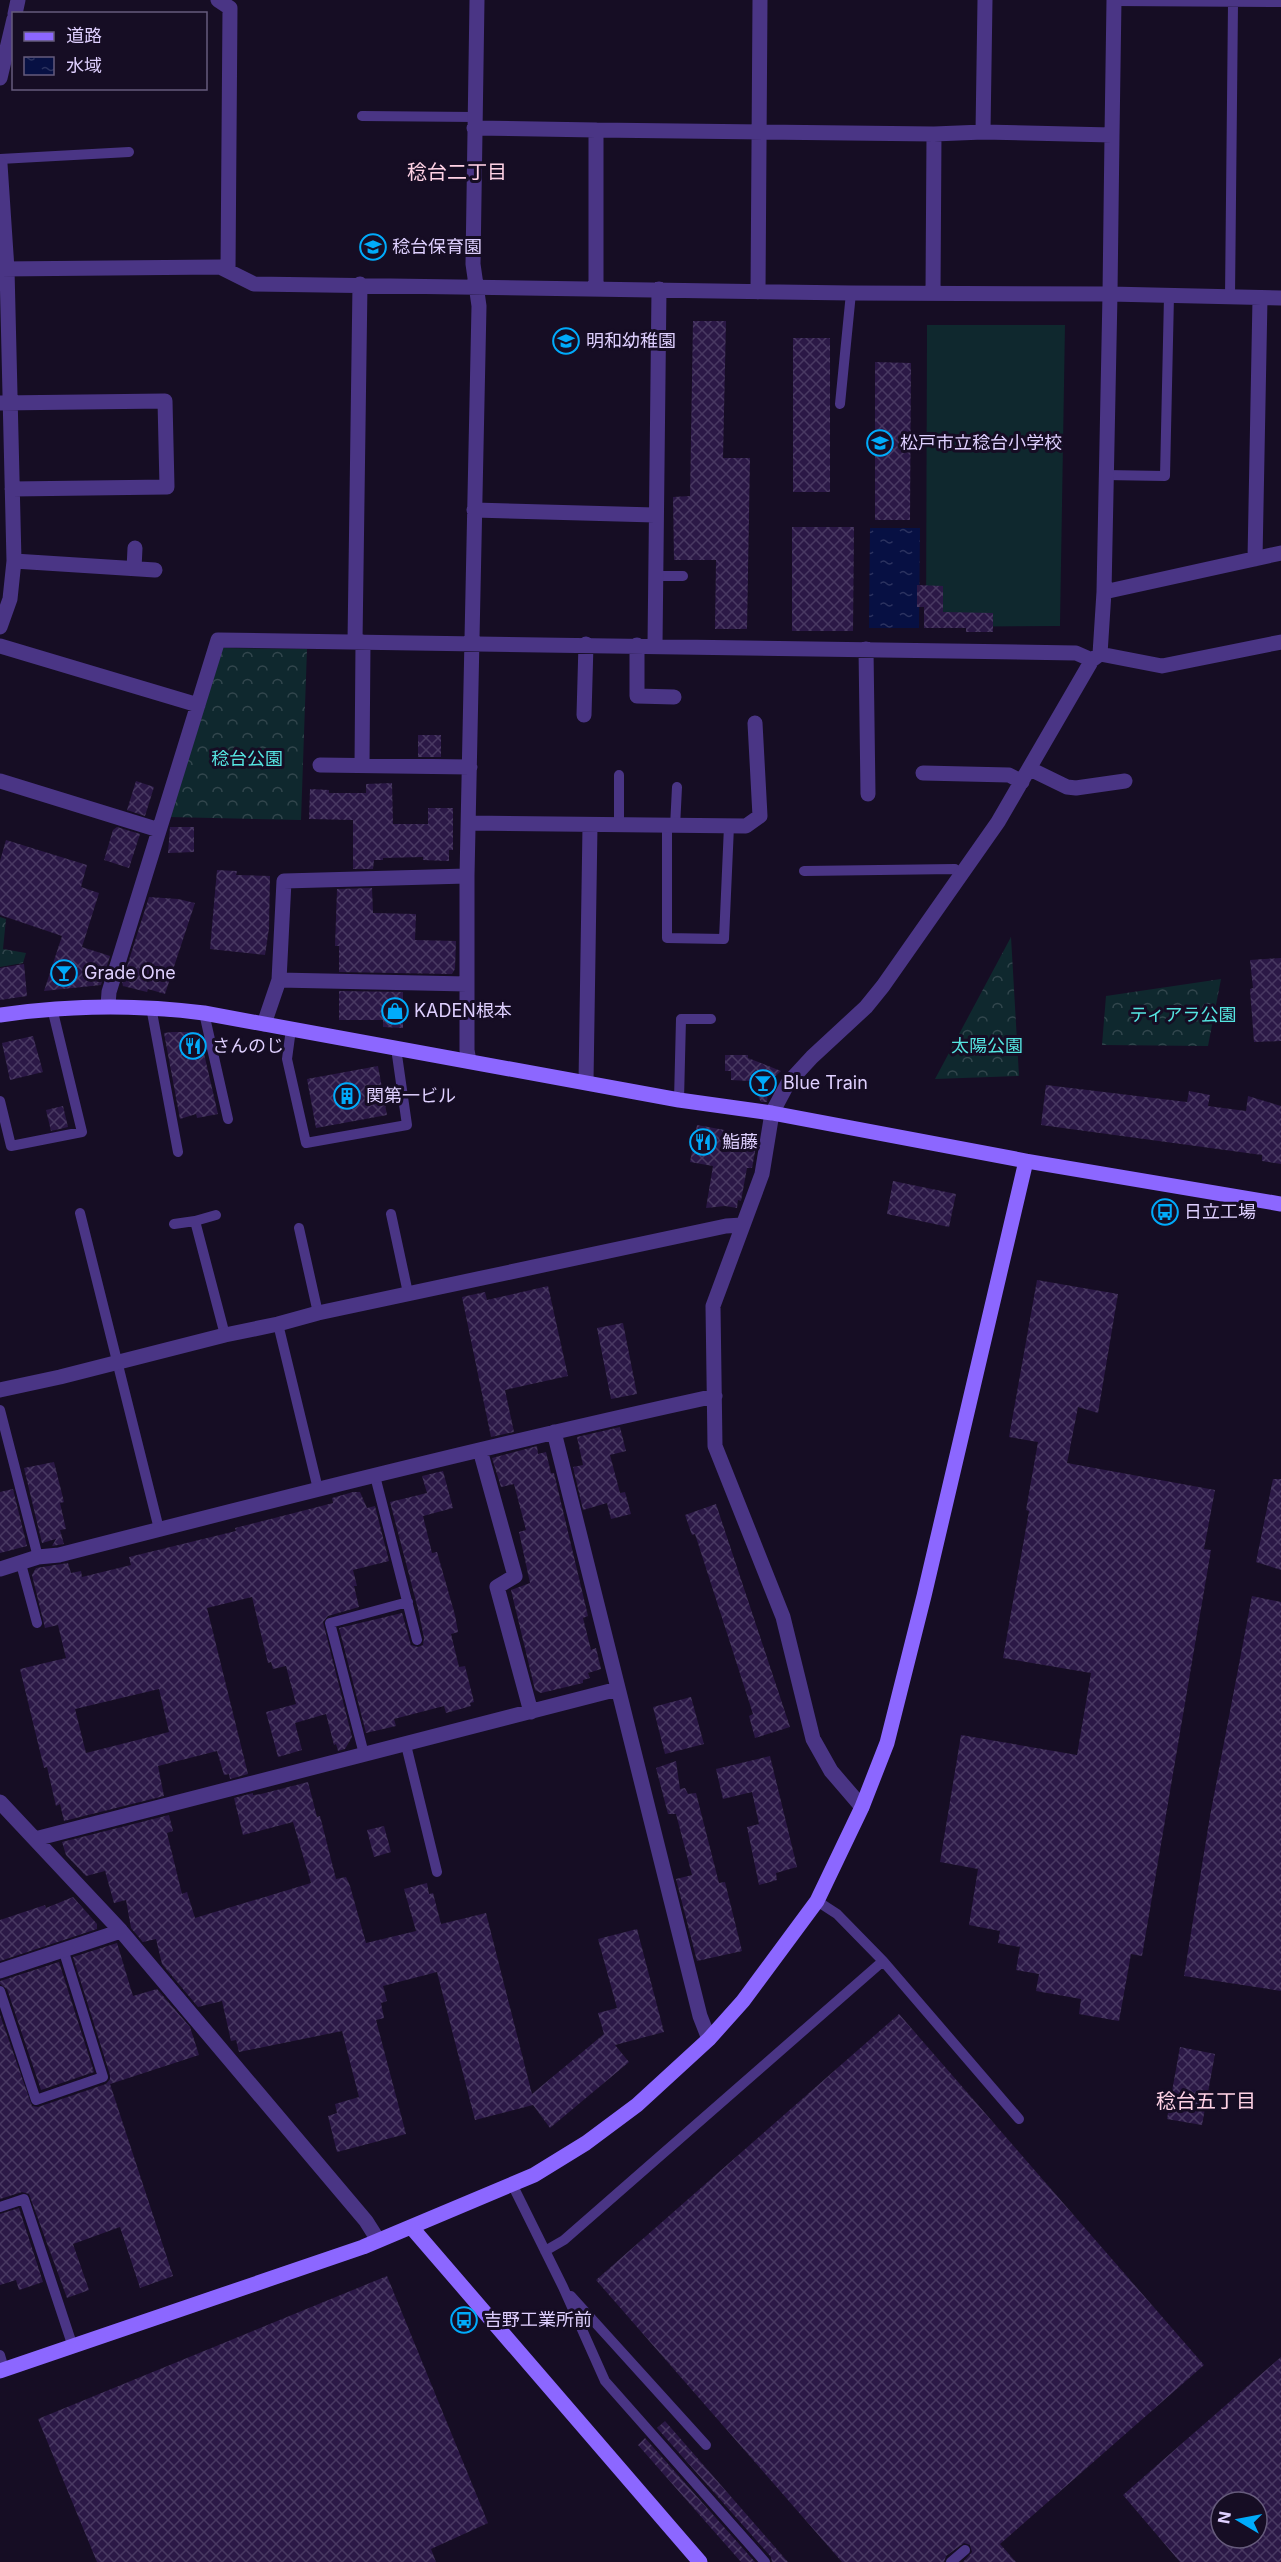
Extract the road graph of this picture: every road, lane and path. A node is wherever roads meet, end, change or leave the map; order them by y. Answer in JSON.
{"nodes":[{"id":1,"x":218,"y":0,"type":"edge"},
{"id":2,"x":477,"y":0,"type":"edge"},
{"id":3,"x":760,"y":0,"type":"edge"},
{"id":4,"x":985,"y":0,"type":"edge"},
{"id":5,"x":1114,"y":1,"type":"edge"},
{"id":6,"x":1281,"y":2,"type":"edge"},
{"id":7,"x":1233,"y":3,"type":"junction"},
{"id":8,"x":12,"y":28,"type":"edge"},
{"id":9,"x":0,"y":78,"type":"edge"},
{"id":10,"x":362,"y":116,"type":"dead end"},
{"id":11,"x":474,"y":122,"type":"junction"},
{"id":12,"x":596,"y":130,"type":"junction"},
{"id":13,"x":760,"y":132,"type":"junction"},
{"id":14,"x":984,"y":132,"type":"junction"},
{"id":15,"x":934,"y":134,"type":"junction"},
{"id":16,"x":1112,"y":135,"type":"junction"},
{"id":17,"x":129,"y":152,"type":"dead end"},
{"id":18,"x":0,"y":159,"type":"edge"},
{"id":19,"x":0,"y":164,"type":"edge"},
{"id":20,"x":3,"y":269,"type":"edge"},
{"id":21,"x":228,"y":270,"type":"junction"},
{"id":22,"x":360,"y":284,"type":"junction"},
{"id":23,"x":476,"y":286,"type":"junction"},
{"id":24,"x":596,"y":288,"type":"junction"},
{"id":25,"x":658,"y":289,"type":"junction"},
{"id":26,"x":758,"y":292,"type":"junction"},
{"id":27,"x":851,"y":293,"type":"junction"},
{"id":28,"x":933,"y":293,"type":"junction"},
{"id":29,"x":1110,"y":294,"type":"junction"},
{"id":30,"x":1170,"y":296,"type":"junction"},
{"id":31,"x":1230,"y":297,"type":"junction"},
{"id":32,"x":1260,"y":297,"type":"junction"},
{"id":33,"x":1281,"y":298,"type":"edge"},
{"id":34,"x":5,"y":403,"type":"edge"},
{"id":35,"x":840,"y":404,"type":"dead end"},
{"id":36,"x":1105,"y":475,"type":"junction"},
{"id":37,"x":12,"y":489,"type":"junction"},
{"id":38,"x":474,"y":510,"type":"junction"},
{"id":39,"x":655,"y":515,"type":"junction"},
{"id":40,"x":135,"y":548,"type":"dead end"},
{"id":41,"x":1281,"y":552,"type":"edge"},
{"id":42,"x":1255,"y":559,"type":"junction"},
{"id":43,"x":14,"y":561,"type":"junction"},
{"id":44,"x":134,"y":569,"type":"junction"},
{"id":45,"x":155,"y":570,"type":"dead end"},
{"id":46,"x":654,"y":576,"type":"junction"},
{"id":47,"x":683,"y":576,"type":"dead end"},
{"id":48,"x":1104,"y":592,"type":"junction"},
{"id":49,"x":0,"y":627,"type":"edge"},
{"id":50,"x":359,"y":642,"type":"junction"},
{"id":51,"x":1281,"y":642,"type":"edge"},
{"id":52,"x":472,"y":643,"type":"junction"},
{"id":53,"x":586,"y":645,"type":"junction"},
{"id":54,"x":637,"y":645,"type":"junction"},
{"id":55,"x":654,"y":645,"type":"junction"},
{"id":56,"x":0,"y":646,"type":"edge"},
{"id":57,"x":866,"y":649,"type":"junction"},
{"id":58,"x":1096,"y":657,"type":"junction"},
{"id":59,"x":674,"y":696,"type":"dead end"},
{"id":60,"x":198,"y":705,"type":"junction"},
{"id":61,"x":584,"y":716,"type":"dead end"},
{"id":62,"x":755,"y":723,"type":"dead end"},
{"id":63,"x":320,"y":765,"type":"dead end"},
{"id":64,"x":362,"y":766,"type":"junction"},
{"id":65,"x":470,"y":767,"type":"junction"},
{"id":66,"x":1030,"y":769,"type":"junction"},
{"id":67,"x":923,"y":773,"type":"dead end"},
{"id":68,"x":619,"y":775,"type":"dead end"},
{"id":69,"x":0,"y":781,"type":"edge"},
{"id":70,"x":1125,"y":781,"type":"dead end"},
{"id":71,"x":1022,"y":782,"type":"junction"},
{"id":72,"x":677,"y":787,"type":"dead end"},
{"id":73,"x":868,"y":794,"type":"dead end"},
{"id":74,"x":469,"y":823,"type":"junction"},
{"id":75,"x":590,"y":826,"type":"junction"},
{"id":76,"x":619,"y":826,"type":"junction"},
{"id":77,"x":671,"y":826,"type":"junction"},
{"id":78,"x":729,"y":826,"type":"junction"},
{"id":79,"x":159,"y":830,"type":"junction"},
{"id":80,"x":804,"y":871,"type":"dead end"},
{"id":81,"x":962,"y":875,"type":"junction"},
{"id":82,"x":467,"y":876,"type":"junction"},
{"id":83,"x":279,"y":980,"type":"junction"},
{"id":84,"x":467,"y":984,"type":"junction"},
{"id":85,"x":108,"y":1005,"type":"junction"},
{"id":86,"x":151,"y":1007,"type":"junction"},
{"id":87,"x":52,"y":1008,"type":"junction"},
{"id":88,"x":204,"y":1013,"type":"junction"},
{"id":89,"x":0,"y":1015,"type":"edge"},
{"id":90,"x":711,"y":1019,"type":"dead end"},
{"id":91,"x":264,"y":1024,"type":"junction"},
{"id":92,"x":291,"y":1029,"type":"junction"},
{"id":93,"x":396,"y":1048,"type":"junction"},
{"id":94,"x":469,"y":1061,"type":"junction"},
{"id":95,"x":586,"y":1082,"type":"junction"},
{"id":96,"x":679,"y":1100,"type":"junction"},
{"id":97,"x":0,"y":1101,"type":"edge"},
{"id":98,"x":772,"y":1113,"type":"junction"},
{"id":99,"x":228,"y":1119,"type":"dead end"},
{"id":100,"x":178,"y":1152,"type":"dead end"},
{"id":101,"x":1026,"y":1161,"type":"junction"},
{"id":102,"x":1281,"y":1204,"type":"edge"},
{"id":103,"x":80,"y":1213,"type":"dead end"},
{"id":104,"x":391,"y":1214,"type":"dead end"},
{"id":105,"x":216,"y":1215,"type":"dead end"},
{"id":106,"x":195,"y":1221,"type":"junction"},
{"id":107,"x":174,"y":1224,"type":"dead end"},
{"id":108,"x":742,"y":1225,"type":"junction"},
{"id":109,"x":299,"y":1228,"type":"dead end"},
{"id":110,"x":408,"y":1293,"type":"junction"},
{"id":111,"x":318,"y":1313,"type":"junction"},
{"id":112,"x":278,"y":1324,"type":"junction"},
{"id":113,"x":225,"y":1335,"type":"junction"},
{"id":114,"x":117,"y":1363,"type":"junction"},
{"id":115,"x":0,"y":1390,"type":"edge"},
{"id":116,"x":715,"y":1396,"type":"junction"},
{"id":117,"x":0,"y":1410,"type":"edge"},
{"id":118,"x":554,"y":1431,"type":"junction"},
{"id":119,"x":480,"y":1450,"type":"junction"},
{"id":120,"x":375,"y":1476,"type":"junction"},
{"id":121,"x":318,"y":1488,"type":"junction"},
{"id":122,"x":159,"y":1529,"type":"junction"},
{"id":123,"x":38,"y":1557,"type":"junction"},
{"id":124,"x":21,"y":1564,"type":"junction"},
{"id":125,"x":0,"y":1569,"type":"edge"},
{"id":126,"x":408,"y":1602,"type":"junction"},
{"id":127,"x":37,"y":1623,"type":"dead end"},
{"id":128,"x":417,"y":1640,"type":"dead end"},
{"id":129,"x":618,"y":1689,"type":"junction"},
{"id":130,"x":531,"y":1712,"type":"junction"},
{"id":131,"x":406,"y":1745,"type":"junction"},
{"id":132,"x":364,"y":1754,"type":"junction"},
{"id":133,"x":0,"y":1802,"type":"edge"},
{"id":134,"x":862,"y":1807,"type":"junction"},
{"id":135,"x":35,"y":1839,"type":"junction"},
{"id":136,"x":437,"y":1872,"type":"dead end"},
{"id":137,"x":817,"y":1901,"type":"junction"},
{"id":138,"x":121,"y":1931,"type":"junction"},
{"id":139,"x":63,"y":1949,"type":"junction"},
{"id":140,"x":883,"y":1961,"type":"junction"},
{"id":141,"x":0,"y":1971,"type":"edge"},
{"id":142,"x":0,"y":1992,"type":"edge"},
{"id":143,"x":709,"y":2038,"type":"junction"},
{"id":144,"x":1019,"y":2119,"type":"dead end"},
{"id":145,"x":512,"y":2184,"type":"junction"},
{"id":146,"x":0,"y":2207,"type":"edge"},
{"id":147,"x":412,"y":2228,"type":"junction"},
{"id":148,"x":378,"y":2240,"type":"junction"},
{"id":149,"x":545,"y":2251,"type":"junction"},
{"id":150,"x":562,"y":2287,"type":"junction"},
{"id":151,"x":73,"y":2347,"type":"junction"},
{"id":152,"x":2,"y":2365,"type":"edge"},
{"id":153,"x":706,"y":2445,"type":"dead end"},
{"id":154,"x":965,"y":2550,"type":"dead end"},
{"id":155,"x":700,"y":2562,"type":"edge"},
{"id":156,"x":765,"y":2562,"type":"edge"},
{"id":157,"x":951,"y":2562,"type":"edge"}],
"edges":[{"from":1,"to":21,"type":"street"},
{"from":2,"to":11,"type":"street"},
{"from":3,"to":13,"type":"street"},
{"from":4,"to":14,"type":"street"},
{"from":5,"to":7,"type":"lane"},
{"from":5,"to":16,"type":"street"},
{"from":6,"to":7,"type":"lane"},
{"from":7,"to":31,"type":"lane"},
{"from":8,"to":9,"type":"street"},
{"from":10,"to":11,"type":"lane"},
{"from":11,"to":12,"type":"street"},
{"from":11,"to":23,"type":"street"},
{"from":12,"to":13,"type":"street"},
{"from":12,"to":24,"type":"street"},
{"from":13,"to":15,"type":"street"},
{"from":13,"to":26,"type":"street"},
{"from":14,"to":15,"type":"street"},
{"from":14,"to":16,"type":"street"},
{"from":15,"to":28,"type":"street"},
{"from":16,"to":29,"type":"street"},
{"from":17,"to":18,"type":"lane"},
{"from":19,"to":20,"type":"street"},
{"from":20,"to":21,"type":"street"},
{"from":20,"to":34,"type":"street"},
{"from":21,"to":22,"type":"street"},
{"from":22,"to":23,"type":"street"},
{"from":22,"to":50,"type":"street"},
{"from":23,"to":24,"type":"street"},
{"from":23,"to":38,"type":"street"},
{"from":24,"to":25,"type":"street"},
{"from":25,"to":26,"type":"street"},
{"from":25,"to":39,"type":"street"},
{"from":26,"to":27,"type":"street"},
{"from":27,"to":28,"type":"street"},
{"from":27,"to":35,"type":"lane"},
{"from":28,"to":29,"type":"street"},
{"from":29,"to":30,"type":"street"},
{"from":29,"to":36,"type":"street"},
{"from":30,"to":31,"type":"street"},
{"from":30,"to":36,"type":"lane"},
{"from":31,"to":32,"type":"street"},
{"from":32,"to":33,"type":"street"},
{"from":32,"to":42,"type":"street"},
{"from":34,"to":37,"type":"street"},
{"from":34,"to":37,"type":"street"},
{"from":36,"to":48,"type":"street"},
{"from":37,"to":43,"type":"street"},
{"from":38,"to":39,"type":"street"},
{"from":38,"to":52,"type":"street"},
{"from":39,"to":46,"type":"street"},
{"from":40,"to":44,"type":"street"},
{"from":41,"to":42,"type":"street"},
{"from":42,"to":48,"type":"street"},
{"from":43,"to":44,"type":"street"},
{"from":43,"to":49,"type":"street"},
{"from":44,"to":45,"type":"street"},
{"from":46,"to":47,"type":"lane"},
{"from":46,"to":55,"type":"street"},
{"from":48,"to":58,"type":"street"},
{"from":50,"to":52,"type":"street"},
{"from":50,"to":60,"type":"street"},
{"from":50,"to":64,"type":"street"},
{"from":51,"to":58,"type":"street"},
{"from":52,"to":53,"type":"street"},
{"from":52,"to":65,"type":"street"},
{"from":53,"to":54,"type":"street"},
{"from":53,"to":61,"type":"street"},
{"from":54,"to":55,"type":"street"},
{"from":54,"to":59,"type":"street"},
{"from":55,"to":57,"type":"street"},
{"from":56,"to":60,"type":"street"},
{"from":57,"to":58,"type":"street"},
{"from":57,"to":73,"type":"street"},
{"from":58,"to":66,"type":"street"},
{"from":60,"to":79,"type":"street"},
{"from":62,"to":78,"type":"street"},
{"from":63,"to":64,"type":"street"},
{"from":64,"to":65,"type":"street"},
{"from":65,"to":74,"type":"street"},
{"from":66,"to":70,"type":"street"},
{"from":66,"to":71,"type":"street"},
{"from":67,"to":71,"type":"street"},
{"from":68,"to":76,"type":"lane"},
{"from":69,"to":79,"type":"street"},
{"from":71,"to":81,"type":"street"},
{"from":72,"to":77,"type":"lane"},
{"from":74,"to":75,"type":"street"},
{"from":74,"to":82,"type":"street"},
{"from":75,"to":76,"type":"street"},
{"from":75,"to":95,"type":"street"},
{"from":76,"to":77,"type":"street"},
{"from":77,"to":78,"type":"street"},
{"from":77,"to":78,"type":"lane"},
{"from":79,"to":85,"type":"street"},
{"from":80,"to":81,"type":"lane"},
{"from":81,"to":98,"type":"street"},
{"from":82,"to":83,"type":"street"},
{"from":82,"to":84,"type":"street"},
{"from":83,"to":84,"type":"street"},
{"from":83,"to":91,"type":"street"},
{"from":84,"to":94,"type":"street"},
{"from":85,"to":86,"type":"street"},
{"from":85,"to":87,"type":"street"},
{"from":86,"to":88,"type":"street"},
{"from":86,"to":100,"type":"lane"},
{"from":87,"to":89,"type":"street"},
{"from":87,"to":97,"type":"lane"},
{"from":88,"to":91,"type":"street"},
{"from":88,"to":99,"type":"lane"},
{"from":90,"to":96,"type":"lane"},
{"from":91,"to":92,"type":"street"},
{"from":92,"to":93,"type":"street"},
{"from":92,"to":93,"type":"lane"},
{"from":93,"to":94,"type":"street"},
{"from":94,"to":95,"type":"street"},
{"from":95,"to":96,"type":"street"},
{"from":96,"to":98,"type":"street"},
{"from":98,"to":101,"type":"street"},
{"from":98,"to":108,"type":"street"},
{"from":101,"to":102,"type":"street"},
{"from":101,"to":134,"type":"street"},
{"from":103,"to":114,"type":"lane"},
{"from":104,"to":110,"type":"lane"},
{"from":105,"to":106,"type":"lane"},
{"from":106,"to":107,"type":"lane"},
{"from":106,"to":113,"type":"lane"},
{"from":108,"to":110,"type":"street"},
{"from":108,"to":116,"type":"street"},
{"from":109,"to":111,"type":"lane"},
{"from":110,"to":111,"type":"street"},
{"from":111,"to":112,"type":"street"},
{"from":112,"to":113,"type":"street"},
{"from":112,"to":121,"type":"lane"},
{"from":113,"to":114,"type":"street"},
{"from":114,"to":115,"type":"street"},
{"from":114,"to":122,"type":"lane"},
{"from":116,"to":118,"type":"street"},
{"from":116,"to":134,"type":"street"},
{"from":117,"to":123,"type":"lane"},
{"from":118,"to":119,"type":"street"},
{"from":118,"to":129,"type":"street"},
{"from":119,"to":120,"type":"street"},
{"from":119,"to":130,"type":"street"},
{"from":120,"to":121,"type":"street"},
{"from":120,"to":126,"type":"lane"},
{"from":121,"to":122,"type":"street"},
{"from":122,"to":123,"type":"street"},
{"from":123,"to":124,"type":"street"},
{"from":124,"to":125,"type":"street"},
{"from":124,"to":127,"type":"lane"},
{"from":126,"to":128,"type":"lane"},
{"from":126,"to":132,"type":"lane"},
{"from":129,"to":130,"type":"street"},
{"from":129,"to":143,"type":"street"},
{"from":130,"to":131,"type":"street"},
{"from":131,"to":132,"type":"street"},
{"from":131,"to":136,"type":"lane"},
{"from":132,"to":135,"type":"street"},
{"from":133,"to":135,"type":"street"},
{"from":134,"to":137,"type":"street"},
{"from":135,"to":138,"type":"street"},
{"from":137,"to":140,"type":"lane"},
{"from":137,"to":143,"type":"street"},
{"from":138,"to":139,"type":"street"},
{"from":138,"to":148,"type":"street"},
{"from":139,"to":141,"type":"street"},
{"from":139,"to":142,"type":"lane"},
{"from":140,"to":144,"type":"lane"},
{"from":140,"to":149,"type":"lane"},
{"from":143,"to":145,"type":"street"},
{"from":145,"to":147,"type":"street"},
{"from":145,"to":149,"type":"lane"},
{"from":146,"to":151,"type":"lane"},
{"from":147,"to":148,"type":"street"},
{"from":147,"to":155,"type":"street"},
{"from":148,"to":151,"type":"street"},
{"from":149,"to":150,"type":"lane"},
{"from":150,"to":153,"type":"lane"},
{"from":150,"to":156,"type":"lane"},
{"from":151,"to":152,"type":"street"},
{"from":154,"to":157,"type":"lane"}]}
